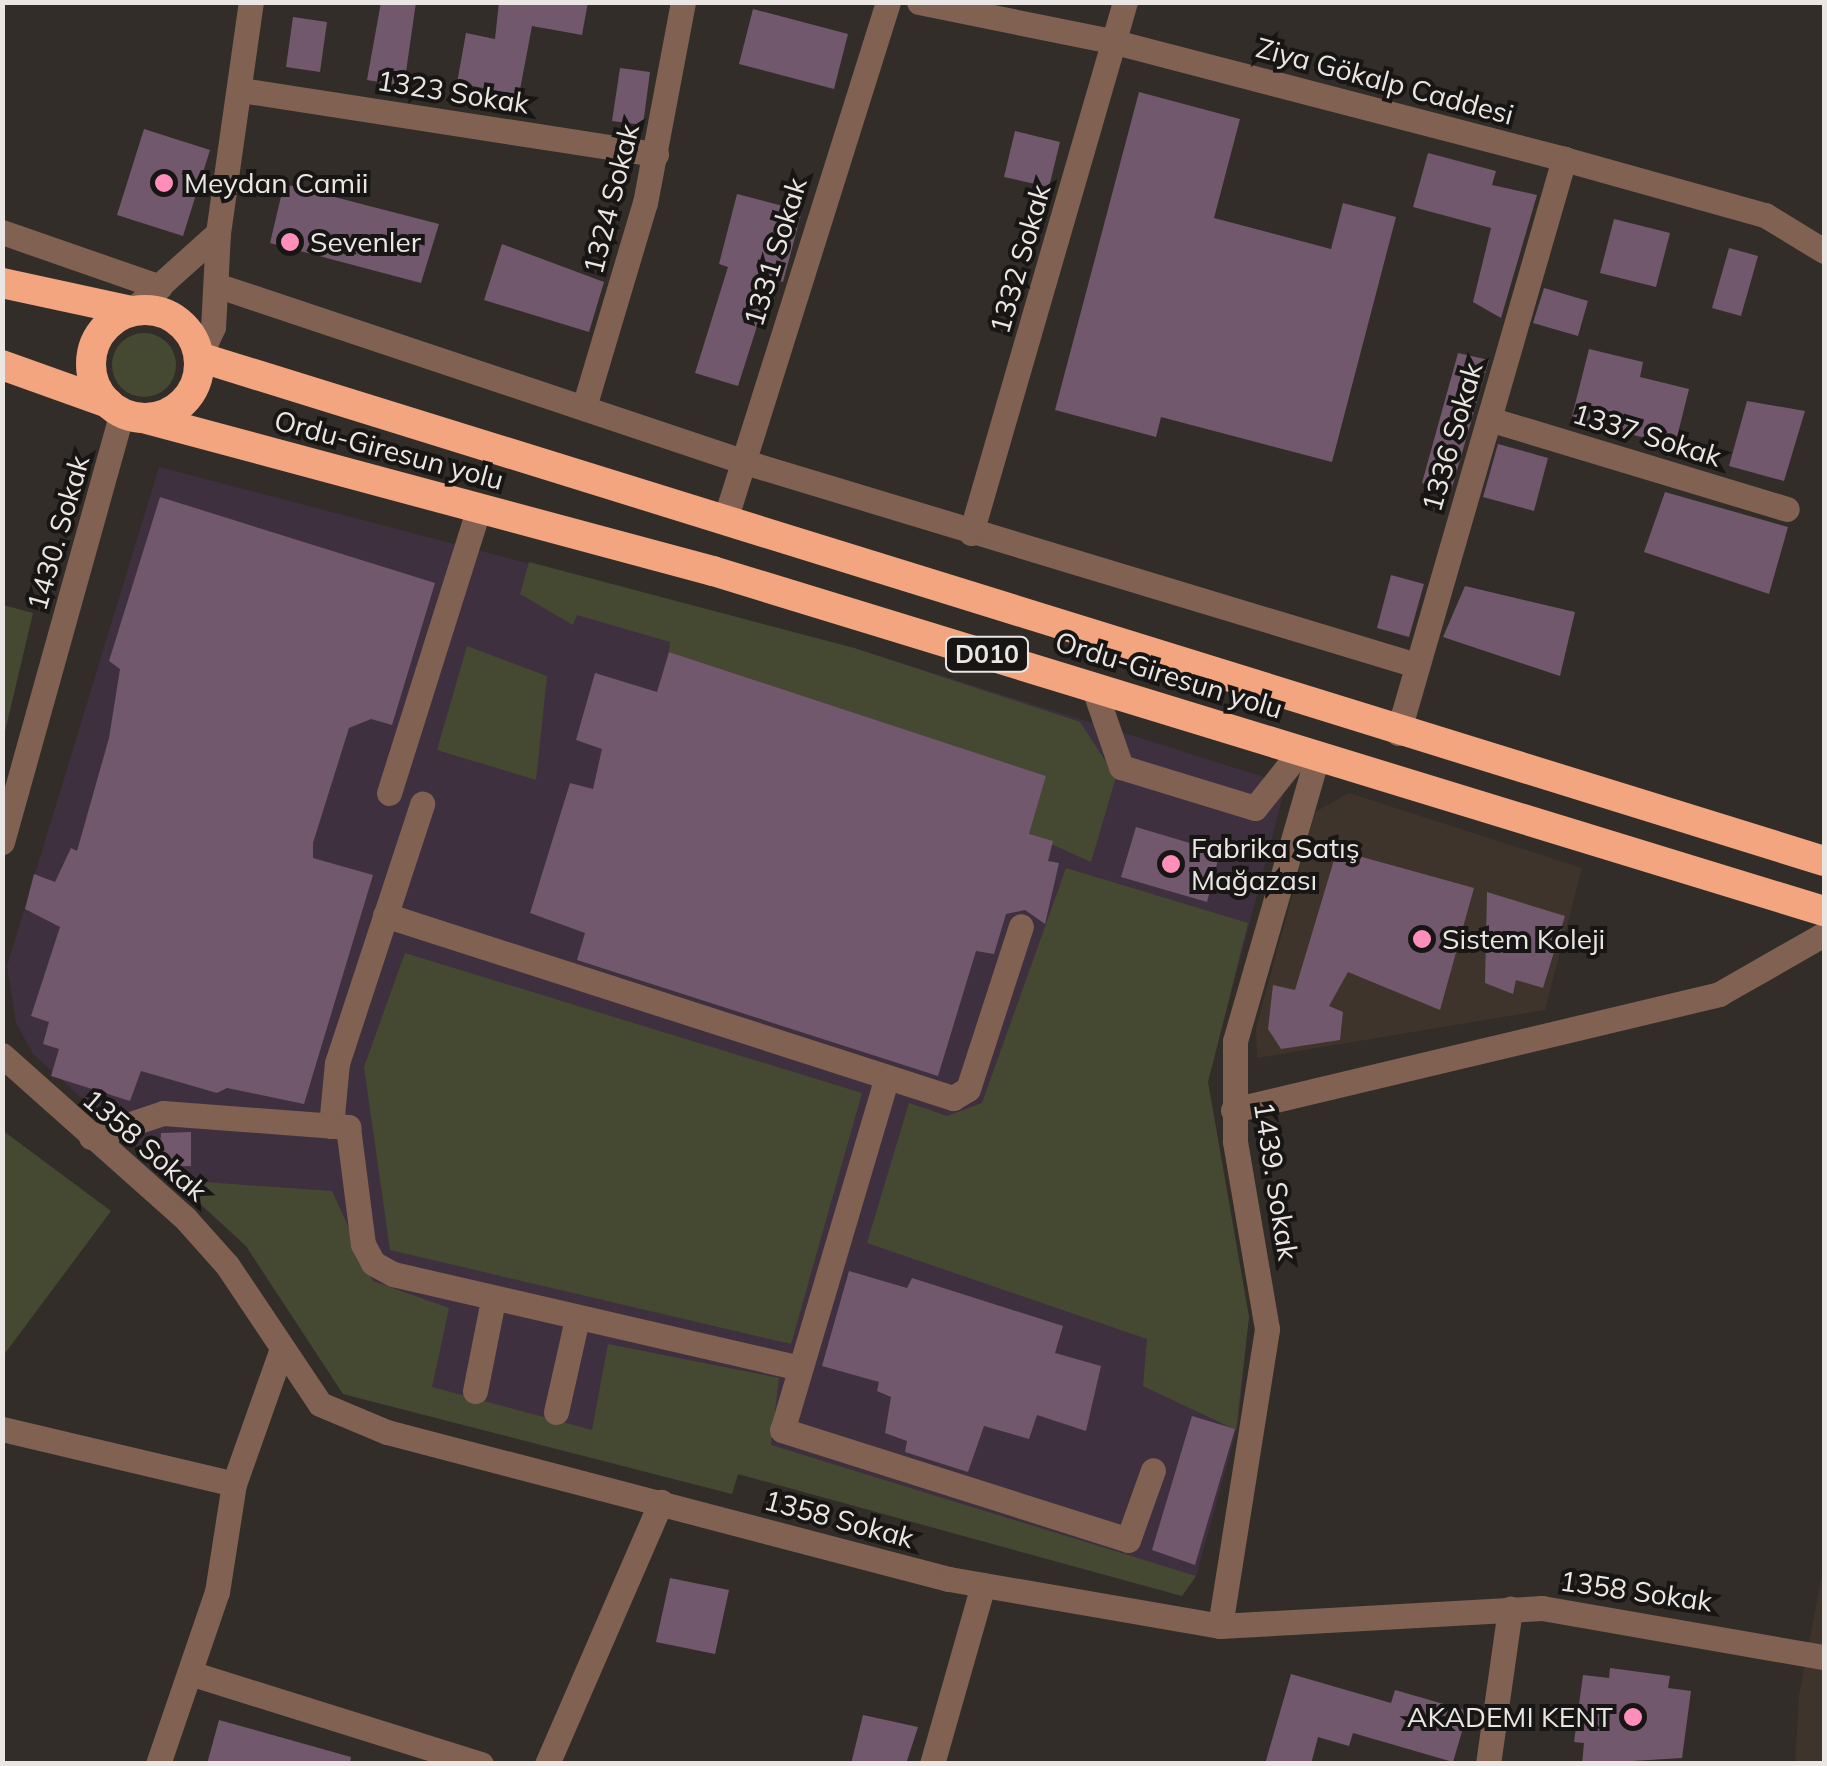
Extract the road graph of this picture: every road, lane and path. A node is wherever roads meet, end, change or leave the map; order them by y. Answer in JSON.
{"nodes":[{"id":1,"x":252,"y":2,"type":"edge"},
{"id":2,"x":683,"y":2,"type":"edge"},
{"id":3,"x":888,"y":2,"type":"edge"},
{"id":4,"x":919,"y":2,"type":"edge"},
{"id":5,"x":1125,"y":2,"type":"edge"},
{"id":6,"x":1115,"y":42,"type":"junction"},
{"id":7,"x":241,"y":90,"type":"junction"},
{"id":8,"x":656,"y":154,"type":"junction"},
{"id":9,"x":1564,"y":158,"type":"junction"},
{"id":10,"x":2,"y":232,"type":"edge"},
{"id":11,"x":218,"y":232,"type":"junction"},
{"id":12,"x":1824,"y":251,"type":"edge"},
{"id":13,"x":2,"y":282,"type":"edge"},
{"id":14,"x":216,"y":285,"type":"junction"},
{"id":15,"x":160,"y":286,"type":"junction"},
{"id":16,"x":131,"y":311,"type":"junction"},
{"id":17,"x":199,"y":357,"type":"junction"},
{"id":18,"x":2,"y":364,"type":"edge"},
{"id":19,"x":584,"y":407,"type":"junction"},
{"id":20,"x":124,"y":411,"type":"junction"},
{"id":21,"x":1489,"y":419,"type":"junction"},
{"id":22,"x":745,"y":462,"type":"junction"},
{"id":23,"x":479,"y":508,"type":"junction"},
{"id":24,"x":1787,"y":509,"type":"dead end"},
{"id":25,"x":725,"y":520,"type":"junction"},
{"id":26,"x":971,"y":532,"type":"junction"},
{"id":27,"x":1416,"y":665,"type":"junction"},
{"id":28,"x":1093,"y":686,"type":"junction"},
{"id":29,"x":1398,"y":733,"type":"junction"},
{"id":30,"x":1310,"y":752,"type":"junction"},
{"id":31,"x":389,"y":793,"type":"dead end"},
{"id":32,"x":422,"y":804,"type":"dead end"},
{"id":33,"x":2,"y":842,"type":"edge"},
{"id":34,"x":1824,"y":862,"type":"edge"},
{"id":35,"x":1824,"y":911,"type":"edge"},
{"id":36,"x":386,"y":915,"type":"junction"},
{"id":37,"x":1021,"y":926,"type":"dead end"},
{"id":38,"x":1824,"y":934,"type":"edge"},
{"id":39,"x":2,"y":1055,"type":"edge"},
{"id":40,"x":886,"y":1080,"type":"junction"},
{"id":41,"x":1233,"y":1110,"type":"junction"},
{"id":42,"x":331,"y":1126,"type":"junction"},
{"id":43,"x":91,"y":1137,"type":"junction"},
{"id":44,"x":494,"y":1300,"type":"junction"},
{"id":45,"x":578,"y":1319,"type":"junction"},
{"id":46,"x":281,"y":1351,"type":"junction"},
{"id":47,"x":800,"y":1368,"type":"junction"},
{"id":48,"x":474,"y":1391,"type":"dead end"},
{"id":49,"x":556,"y":1412,"type":"dead end"},
{"id":50,"x":2,"y":1429,"type":"edge"},
{"id":51,"x":1152,"y":1470,"type":"dead end"},
{"id":52,"x":234,"y":1484,"type":"junction"},
{"id":53,"x":661,"y":1502,"type":"junction"},
{"id":54,"x":982,"y":1585,"type":"junction"},
{"id":55,"x":1510,"y":1609,"type":"junction"},
{"id":56,"x":1220,"y":1626,"type":"junction"},
{"id":57,"x":1824,"y":1658,"type":"edge"},
{"id":58,"x":190,"y":1673,"type":"junction"},
{"id":59,"x":549,"y":1763,"type":"edge"},
{"id":60,"x":158,"y":1764,"type":"edge"},
{"id":61,"x":482,"y":1764,"type":"edge"},
{"id":62,"x":932,"y":1764,"type":"edge"},
{"id":63,"x":1488,"y":1764,"type":"edge"}],
"edges":[{"from":1,"to":7,"type":"street"},
{"from":2,"to":8,"type":"street","name":"1324 Sokak"},
{"from":3,"to":22,"type":"street","name":"1331 Sokak"},
{"from":4,"to":6,"type":"street","name":"Ziya Gökalp Caddesi"},
{"from":5,"to":6,"type":"street","name":"1332 Sokak"},
{"from":6,"to":9,"type":"street","name":"Ziya Gökalp Caddesi"},
{"from":6,"to":26,"type":"street","name":"1332 Sokak"},
{"from":7,"to":8,"type":"street","name":"1323 Sokak"},
{"from":7,"to":11,"type":"street"},
{"from":8,"to":19,"type":"street","name":"1324 Sokak"},
{"from":9,"to":12,"type":"street","name":"Ziya Gökalp Caddesi"},
{"from":9,"to":21,"type":"street","name":"1336 Sokak"},
{"from":10,"to":15,"type":"street"},
{"from":11,"to":14,"type":"street"},
{"from":11,"to":15,"type":"street"},
{"from":13,"to":16,"type":"highway"},
{"from":14,"to":17,"type":"street"},
{"from":14,"to":19,"type":"street"},
{"from":15,"to":16,"type":"street"},
{"from":16,"to":17,"type":"highway"},
{"from":16,"to":20,"type":"highway"},
{"from":17,"to":20,"type":"highway"},
{"from":17,"to":25,"type":"highway","name":"Ordu-Giresun yolu","number":"D010"},
{"from":18,"to":20,"type":"highway","number":"D010"},
{"from":19,"to":22,"type":"street"},
{"from":20,"to":23,"type":"highway","name":"Ordu-Giresun yolu","number":"D010"},
{"from":20,"to":33,"type":"street","name":"1430. Sokak"},
{"from":21,"to":24,"type":"street","name":"1337 Sokak"},
{"from":21,"to":27,"type":"street","name":"1336 Sokak"},
{"from":22,"to":25,"type":"street","name":"1331 Sokak"},
{"from":22,"to":26,"type":"street"},
{"from":23,"to":28,"type":"highway","name":"Ordu-Giresun yolu","number":"D010"},
{"from":23,"to":31,"type":"street"},
{"from":25,"to":29,"type":"highway","name":"Ordu-Giresun yolu","number":"D010"},
{"from":26,"to":27,"type":"street"},
{"from":27,"to":29,"type":"street","name":"1336 Sokak"},
{"from":28,"to":30,"type":"highway","name":"Ordu-Giresun yolu","number":"D010"},
{"from":28,"to":30,"type":"street"},
{"from":29,"to":34,"type":"highway","name":"Ordu-Giresun yolu","number":"D010"},
{"from":30,"to":35,"type":"highway","name":"Ordu-Giresun yolu","number":"D010"},
{"from":30,"to":41,"type":"street","name":"1439. Sokak"},
{"from":32,"to":36,"type":"street"},
{"from":36,"to":40,"type":"street"},
{"from":36,"to":42,"type":"street"},
{"from":37,"to":40,"type":"street"},
{"from":38,"to":41,"type":"street"},
{"from":39,"to":43,"type":"street","name":"1358 Sokak"},
{"from":40,"to":47,"type":"street"},
{"from":41,"to":56,"type":"street","name":"1439. Sokak"},
{"from":42,"to":43,"type":"street"},
{"from":42,"to":44,"type":"street"},
{"from":43,"to":46,"type":"street","name":"1358 Sokak"},
{"from":44,"to":45,"type":"street"},
{"from":44,"to":48,"type":"street"},
{"from":45,"to":47,"type":"street"},
{"from":45,"to":49,"type":"street"},
{"from":46,"to":52,"type":"street"},
{"from":46,"to":53,"type":"street","name":"1358 Sokak"},
{"from":47,"to":51,"type":"street"},
{"from":50,"to":52,"type":"street"},
{"from":52,"to":58,"type":"street"},
{"from":53,"to":54,"type":"street","name":"1358 Sokak"},
{"from":53,"to":59,"type":"street"},
{"from":54,"to":56,"type":"street","name":"1358 Sokak"},
{"from":54,"to":62,"type":"street"},
{"from":55,"to":56,"type":"street","name":"1358 Sokak"},
{"from":55,"to":57,"type":"street","name":"1358 Sokak"},
{"from":55,"to":63,"type":"street"},
{"from":58,"to":60,"type":"street"},
{"from":58,"to":61,"type":"street"}]}
